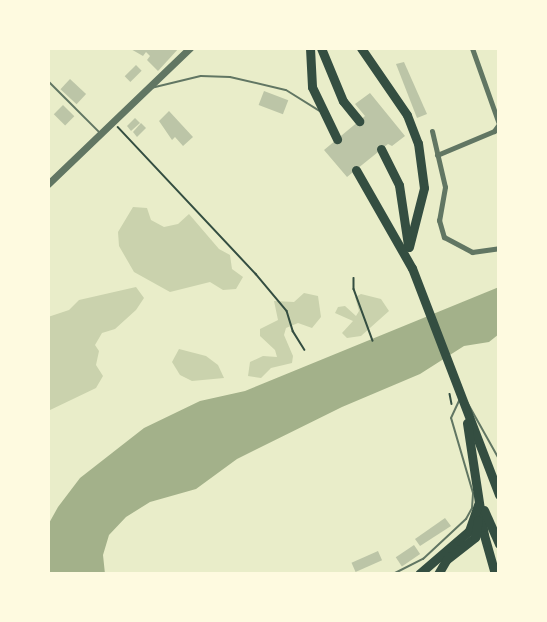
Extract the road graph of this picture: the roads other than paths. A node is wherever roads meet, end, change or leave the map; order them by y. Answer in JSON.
{"nodes":[{"id":1,"x":190,"y":48,"type":"edge"},
{"id":2,"x":310,"y":48,"type":"edge"},
{"id":3,"x":321,"y":48,"type":"edge"},
{"id":4,"x":361,"y":48,"type":"edge"},
{"id":5,"x":472,"y":48,"type":"edge"},
{"id":6,"x":48,"y":81,"type":"edge"},
{"id":7,"x":148,"y":89,"type":"junction"},
{"id":8,"x":321,"y":112,"type":"junction"},
{"id":9,"x":359,"y":121,"type":"dead end"},
{"id":10,"x":432,"y":131,"type":"dead end"},
{"id":11,"x":101,"y":134,"type":"junction"},
{"id":12,"x":337,"y":139,"type":"dead end"},
{"id":13,"x":381,"y":149,"type":"dead end"},
{"id":14,"x":437,"y":155,"type":"junction"},
{"id":15,"x":356,"y":170,"type":"dead end"},
{"id":16,"x":48,"y":184,"type":"edge"},
{"id":17,"x":409,"y":248,"type":"junction"},
{"id":18,"x":499,"y":248,"type":"edge"},
{"id":19,"x":412,"y":268,"type":"junction"},
{"id":20,"x":462,"y":403,"type":"junction"},
{"id":21,"x":499,"y":459,"type":"edge"},
{"id":22,"x":499,"y":495,"type":"edge"},
{"id":23,"x":479,"y":500,"type":"junction"},
{"id":24,"x":499,"y":544,"type":"edge"},
{"id":25,"x":393,"y":574,"type":"edge"},
{"id":26,"x":419,"y":574,"type":"edge"},
{"id":27,"x":439,"y":574,"type":"edge"},
{"id":28,"x":495,"y":574,"type":"edge"}],
"edges":[{"from":1,"to":7,"type":"street"},
{"from":2,"to":8,"type":"highway"},
{"from":3,"to":9,"type":"highway"},
{"from":4,"to":17,"type":"highway"},
{"from":5,"to":14,"type":"street"},
{"from":6,"to":11,"type":"lane"},
{"from":7,"to":8,"type":"lane"},
{"from":7,"to":11,"type":"street"},
{"from":8,"to":12,"type":"highway"},
{"from":10,"to":14,"type":"street"},
{"from":11,"to":16,"type":"street"},
{"from":13,"to":17,"type":"highway"},
{"from":14,"to":18,"type":"street"},
{"from":15,"to":19,"type":"highway"},
{"from":17,"to":19,"type":"highway"},
{"from":19,"to":20,"type":"highway"},
{"from":20,"to":21,"type":"lane"},
{"from":20,"to":22,"type":"highway"},
{"from":20,"to":23,"type":"highway"},
{"from":20,"to":25,"type":"lane"},
{"from":23,"to":24,"type":"highway"},
{"from":23,"to":26,"type":"highway"},
{"from":23,"to":27,"type":"highway"},
{"from":23,"to":28,"type":"highway"}]}
